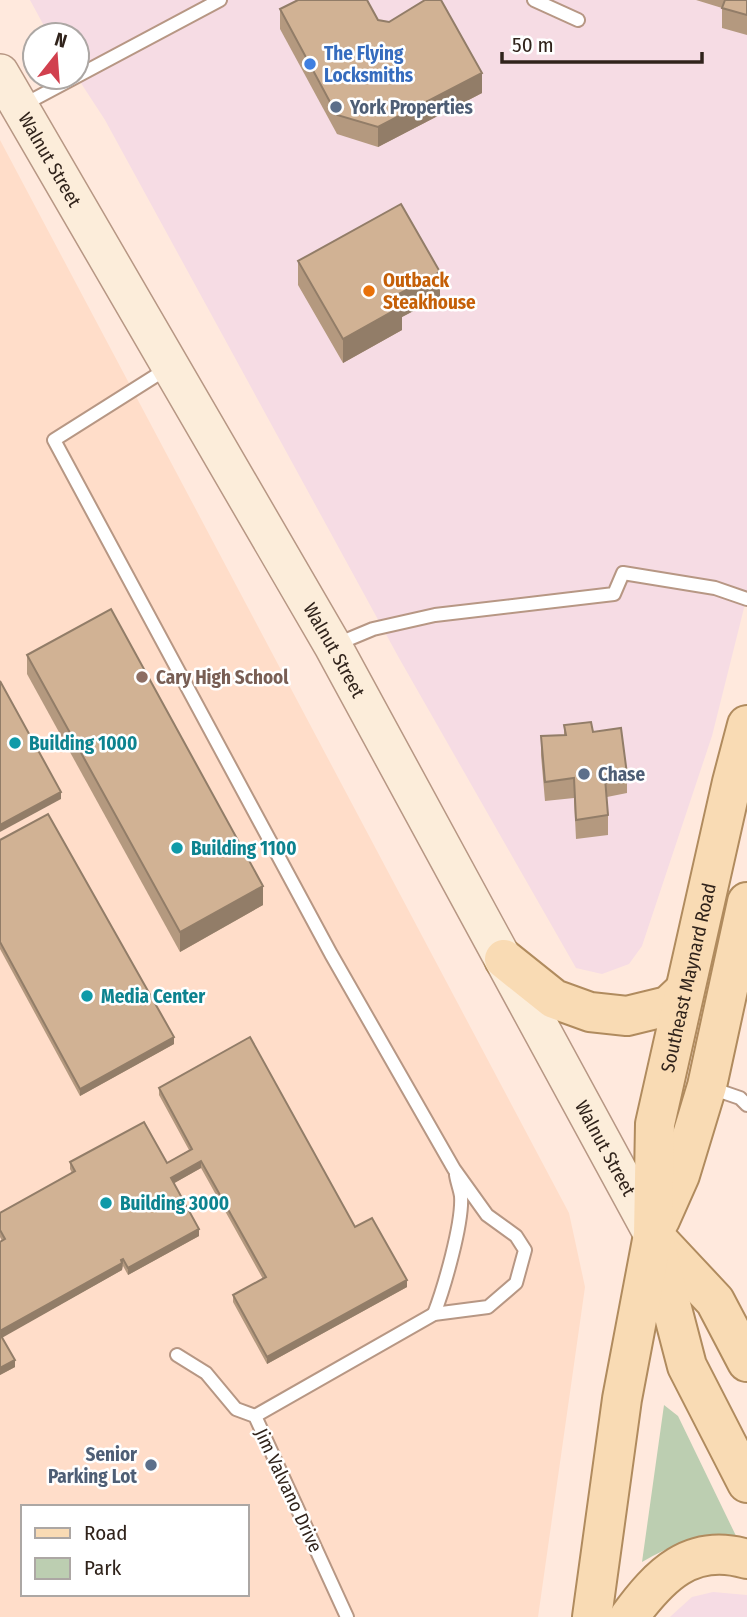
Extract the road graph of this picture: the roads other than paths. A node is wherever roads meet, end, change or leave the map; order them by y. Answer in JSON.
{"nodes":[{"id":1,"x":220,"y":0,"type":"edge"},
{"id":2,"x":534,"y":0,"type":"edge"},
{"id":3,"x":578,"y":20,"type":"dead end"},
{"id":4,"x":0,"y":73,"type":"edge"},
{"id":5,"x":20,"y":107,"type":"junction"},
{"id":6,"x":171,"y":366,"type":"junction"},
{"id":7,"x":747,"y":599,"type":"edge"},
{"id":8,"x":333,"y":646,"type":"junction"},
{"id":9,"x":747,"y":725,"type":"edge"},
{"id":10,"x":746,"y":907,"type":"edge"},
{"id":11,"x":504,"y":958,"type":"junction"},
{"id":12,"x":684,"y":991,"type":"junction"},
{"id":13,"x":707,"y":1086,"type":"junction"},
{"id":14,"x":747,"y":1105,"type":"edge"},
{"id":15,"x":454,"y":1169,"type":"junction"},
{"id":16,"x":653,"y":1235,"type":"junction"},
{"id":17,"x":434,"y":1314,"type":"junction"},
{"id":18,"x":177,"y":1355,"type":"dead end"},
{"id":19,"x":747,"y":1362,"type":"edge"},
{"id":20,"x":255,"y":1416,"type":"junction"},
{"id":21,"x":747,"y":1483,"type":"edge"},
{"id":22,"x":747,"y":1559,"type":"edge"},
{"id":23,"x":347,"y":1617,"type":"edge"},
{"id":24,"x":592,"y":1617,"type":"edge"},
{"id":25,"x":629,"y":1617,"type":"edge"}],
"edges":[{"from":1,"to":5,"type":"lane"},
{"from":2,"to":3,"type":"lane"},
{"from":4,"to":5,"type":"main road","name":"Walnut Street"},
{"from":5,"to":6,"type":"main road","name":"Walnut Street"},
{"from":6,"to":8,"type":"main road","name":"Walnut Street"},
{"from":6,"to":15,"type":"lane"},
{"from":7,"to":8,"type":"lane"},
{"from":8,"to":11,"type":"main road","name":"Walnut Street"},
{"from":9,"to":12,"type":"main road","name":"Southeast Maynard Road"},
{"from":10,"to":13,"type":"main road","name":"Southeast Maynard Road"},
{"from":11,"to":12,"type":"main road"},
{"from":11,"to":16,"type":"main road","name":"Walnut Street"},
{"from":12,"to":16,"type":"main road","name":"Southeast Maynard Road"},
{"from":13,"to":14,"type":"lane"},
{"from":13,"to":16,"type":"main road","name":"Southeast Maynard Road"},
{"from":15,"to":17,"type":"lane"},
{"from":15,"to":17,"type":"lane"},
{"from":16,"to":19,"type":"main road","name":"Walnut Street"},
{"from":16,"to":21,"type":"main road","name":"Walnut Street"},
{"from":16,"to":24,"type":"main road","name":"Southeast Maynard Road"},
{"from":17,"to":20,"type":"lane"},
{"from":18,"to":20,"type":"lane","name":"Jim Valvano Drive"},
{"from":20,"to":23,"type":"lane","name":"Jim Valvano Drive"},
{"from":22,"to":25,"type":"main road"}]}
